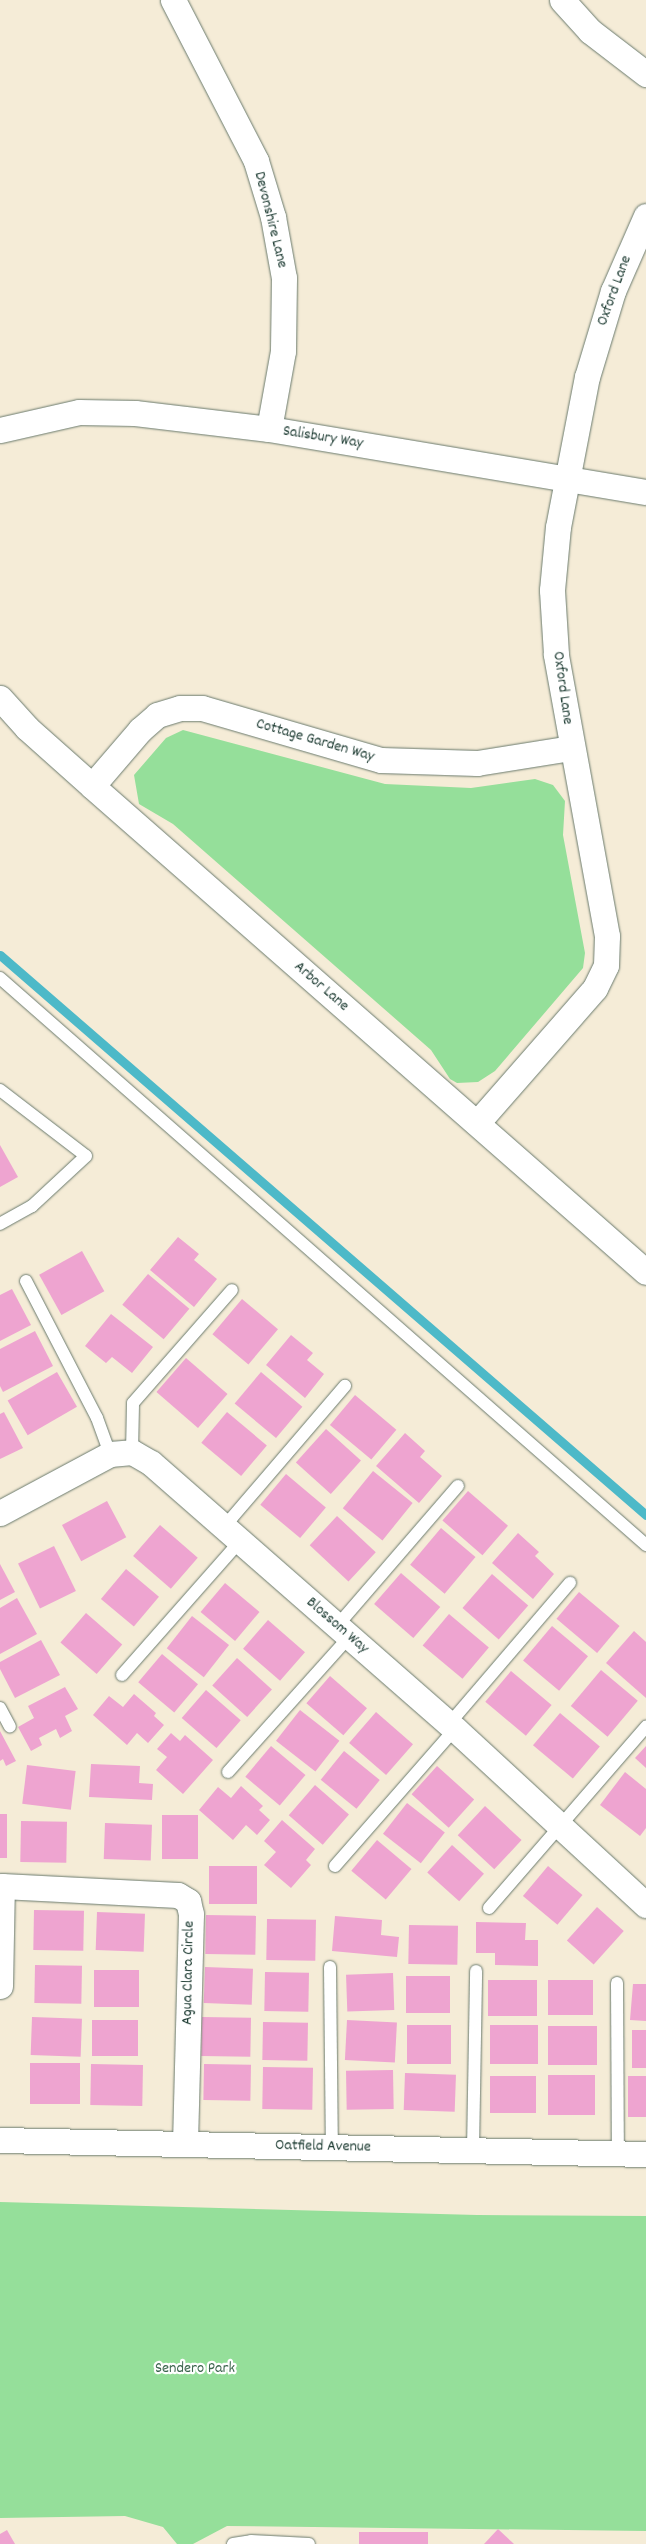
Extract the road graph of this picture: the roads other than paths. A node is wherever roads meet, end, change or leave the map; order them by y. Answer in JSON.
{"nodes":[{"id":1,"x":173,"y":0,"type":"edge"},
{"id":2,"x":562,"y":0,"type":"edge"},
{"id":3,"x":646,"y":74,"type":"edge"},
{"id":4,"x":646,"y":216,"type":"edge"},
{"id":5,"x":269,"y":429,"type":"junction"},
{"id":6,"x":0,"y":430,"type":"edge"},
{"id":7,"x":568,"y":479,"type":"junction"},
{"id":8,"x":646,"y":492,"type":"edge"},
{"id":9,"x":0,"y":698,"type":"edge"},
{"id":10,"x":571,"y":748,"type":"junction"},
{"id":11,"x":92,"y":786,"type":"junction"},
{"id":12,"x":0,"y":978,"type":"edge"},
{"id":13,"x":0,"y":1090,"type":"edge"},
{"id":14,"x":477,"y":1124,"type":"junction"},
{"id":15,"x":0,"y":1224,"type":"edge"},
{"id":16,"x":646,"y":1272,"type":"edge"},
{"id":17,"x":26,"y":1281,"type":"dead end"},
{"id":18,"x":232,"y":1290,"type":"dead end"},
{"id":19,"x":345,"y":1386,"type":"dead end"},
{"id":20,"x":121,"y":1453,"type":"junction"},
{"id":21,"x":458,"y":1486,"type":"dead end"},
{"id":22,"x":0,"y":1513,"type":"edge"},
{"id":23,"x":232,"y":1534,"type":"junction"},
{"id":24,"x":646,"y":1545,"type":"edge"},
{"id":25,"x":570,"y":1583,"type":"dead end"},
{"id":26,"x":343,"y":1631,"type":"junction"},
{"id":27,"x":122,"y":1675,"type":"dead end"},
{"id":28,"x":0,"y":1708,"type":"edge"},
{"id":29,"x":10,"y":1727,"type":"dead end"},
{"id":30,"x":452,"y":1727,"type":"junction"},
{"id":31,"x":646,"y":1727,"type":"edge"},
{"id":32,"x":228,"y":1772,"type":"dead end"},
{"id":33,"x":560,"y":1827,"type":"junction"},
{"id":34,"x":335,"y":1866,"type":"dead end"},
{"id":35,"x":1,"y":1886,"type":"edge"},
{"id":36,"x":646,"y":1905,"type":"edge"},
{"id":37,"x":489,"y":1908,"type":"dead end"},
{"id":38,"x":330,"y":1967,"type":"dead end"},
{"id":39,"x":476,"y":1971,"type":"dead end"},
{"id":40,"x":617,"y":1983,"type":"dead end"},
{"id":41,"x":0,"y":1986,"type":"edge"},
{"id":42,"x":0,"y":2140,"type":"edge"},
{"id":43,"x":185,"y":2144,"type":"junction"},
{"id":44,"x":332,"y":2147,"type":"junction"},
{"id":45,"x":473,"y":2150,"type":"junction"},
{"id":46,"x":618,"y":2153,"type":"junction"},
{"id":47,"x":646,"y":2154,"type":"edge"},
{"id":48,"x":233,"y":2544,"type":"edge"},
{"id":49,"x":309,"y":2544,"type":"edge"}],
"edges":[{"from":1,"to":5,"type":"street","name":"Devonshire Lane"},
{"from":2,"to":3,"type":"street"},
{"from":4,"to":7,"type":"street","name":"Oxford Lane"},
{"from":5,"to":6,"type":"street","name":"Salisbury Way"},
{"from":5,"to":7,"type":"street","name":"Salisbury Way"},
{"from":7,"to":8,"type":"street","name":"Salisbury Way"},
{"from":7,"to":10,"type":"street","name":"Oxford Lane"},
{"from":9,"to":11,"type":"street","name":"Arbor Lane"},
{"from":10,"to":11,"type":"street","name":"Cottage Garden Way"},
{"from":10,"to":14,"type":"street","name":"Oxford Lane"},
{"from":11,"to":14,"type":"street","name":"Arbor Lane"},
{"from":12,"to":24,"type":"lane"},
{"from":13,"to":15,"type":"lane"},
{"from":14,"to":16,"type":"street","name":"Arbor Lane"},
{"from":17,"to":20,"type":"lane"},
{"from":18,"to":20,"type":"lane"},
{"from":19,"to":23,"type":"lane"},
{"from":20,"to":22,"type":"street"},
{"from":20,"to":23,"type":"street","name":"Blossom Way"},
{"from":21,"to":26,"type":"lane"},
{"from":23,"to":26,"type":"street","name":"Blossom Way"},
{"from":23,"to":27,"type":"lane"},
{"from":25,"to":30,"type":"lane"},
{"from":26,"to":30,"type":"street","name":"Blossom Way"},
{"from":26,"to":32,"type":"lane"},
{"from":28,"to":29,"type":"lane"},
{"from":30,"to":33,"type":"street","name":"Blossom Way"},
{"from":30,"to":34,"type":"lane"},
{"from":31,"to":33,"type":"lane"},
{"from":33,"to":36,"type":"street","name":"Blossom Way"},
{"from":33,"to":37,"type":"lane"},
{"from":35,"to":41,"type":"street"},
{"from":35,"to":43,"type":"street","name":"Agua Clara Circle"},
{"from":38,"to":44,"type":"lane"},
{"from":39,"to":45,"type":"lane"},
{"from":40,"to":46,"type":"lane"},
{"from":42,"to":43,"type":"street","name":"Oatfield Avenue"},
{"from":43,"to":44,"type":"street","name":"Oatfield Avenue"},
{"from":44,"to":45,"type":"street","name":"Oatfield Avenue"},
{"from":45,"to":46,"type":"street","name":"Oatfield Avenue"},
{"from":46,"to":47,"type":"street","name":"Oatfield Avenue"},
{"from":48,"to":49,"type":"lane"}]}
